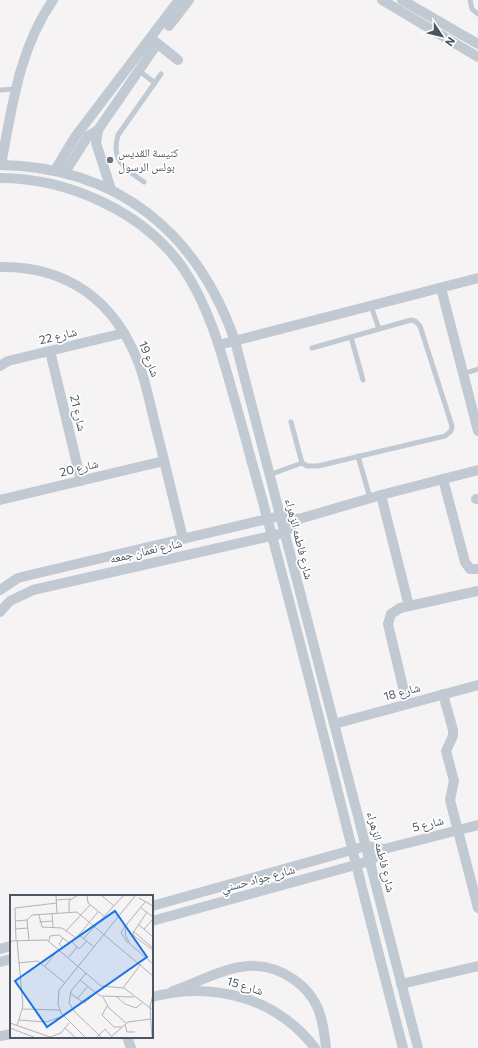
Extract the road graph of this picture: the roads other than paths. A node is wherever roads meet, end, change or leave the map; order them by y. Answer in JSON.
{"nodes":[{"id":1,"x":53,"y":0,"type":"edge"},
{"id":2,"x":179,"y":0,"type":"edge"},
{"id":3,"x":189,"y":0,"type":"edge"},
{"id":4,"x":382,"y":0,"type":"edge"},
{"id":5,"x":402,"y":0,"type":"edge"},
{"id":6,"x":470,"y":0,"type":"edge"},
{"id":7,"x":478,"y":14,"type":"edge"},
{"id":8,"x":169,"y":26,"type":"dead end"},
{"id":9,"x":153,"y":41,"type":"junction"},
{"id":10,"x":478,"y":44,"type":"edge"},
{"id":11,"x":478,"y":57,"type":"edge"},
{"id":12,"x":178,"y":60,"type":"dead end"},
{"id":13,"x":138,"y":70,"type":"junction"},
{"id":14,"x":161,"y":74,"type":"dead end"},
{"id":15,"x":155,"y":83,"type":"junction"},
{"id":16,"x":16,"y":89,"type":"junction"},
{"id":17,"x":0,"y":90,"type":"edge"},
{"id":18,"x":98,"y":130,"type":"junction"},
{"id":19,"x":0,"y":165,"type":"edge"},
{"id":20,"x":55,"y":170,"type":"junction"},
{"id":21,"x":65,"y":172,"type":"junction"},
{"id":22,"x":0,"y":178,"type":"edge"},
{"id":23,"x":144,"y":182,"type":"dead end"},
{"id":24,"x":111,"y":190,"type":"junction"},
{"id":25,"x":0,"y":267,"type":"edge"},
{"id":26,"x":478,"y":278,"type":"edge"},
{"id":27,"x":441,"y":288,"type":"junction"},
{"id":28,"x":371,"y":306,"type":"junction"},
{"id":29,"x":379,"y":329,"type":"junction"},
{"id":30,"x":124,"y":333,"type":"junction"},
{"id":31,"x":351,"y":337,"type":"junction"},
{"id":32,"x":235,"y":341,"type":"junction"},
{"id":33,"x":219,"y":345,"type":"junction"},
{"id":34,"x":312,"y":348,"type":"dead end"},
{"id":35,"x":50,"y":351,"type":"junction"},
{"id":36,"x":0,"y":365,"type":"edge"},
{"id":37,"x":478,"y":370,"type":"edge"},
{"id":38,"x":463,"y":374,"type":"junction"},
{"id":39,"x":363,"y":380,"type":"dead end"},
{"id":40,"x":291,"y":422,"type":"dead end"},
{"id":41,"x":478,"y":431,"type":"edge"},
{"id":42,"x":358,"y":456,"type":"junction"},
{"id":43,"x":164,"y":461,"type":"junction"},
{"id":44,"x":302,"y":463,"type":"junction"},
{"id":45,"x":478,"y":470,"type":"edge"},
{"id":46,"x":269,"y":475,"type":"junction"},
{"id":47,"x":443,"y":479,"type":"junction"},
{"id":48,"x":81,"y":481,"type":"junction"},
{"id":49,"x":382,"y":495,"type":"junction"},
{"id":50,"x":370,"y":498,"type":"junction"},
{"id":51,"x":0,"y":500,"type":"edge"},
{"id":52,"x":280,"y":516,"type":"junction"},
{"id":53,"x":268,"y":519,"type":"junction"},
{"id":54,"x":298,"y":519,"type":"junction"},
{"id":55,"x":284,"y":533,"type":"junction"},
{"id":56,"x":272,"y":536,"type":"junction"},
{"id":57,"x":183,"y":538,"type":"junction"},
{"id":58,"x":151,"y":546,"type":"junction"},
{"id":59,"x":110,"y":555,"type":"junction"},
{"id":60,"x":158,"y":562,"type":"junction"},
{"id":61,"x":478,"y":569,"type":"edge"},
{"id":62,"x":118,"y":571,"type":"junction"},
{"id":63,"x":0,"y":590,"type":"edge"},
{"id":64,"x":478,"y":591,"type":"edge"},
{"id":65,"x":409,"y":606,"type":"junction"},
{"id":66,"x":0,"y":612,"type":"edge"},
{"id":67,"x":478,"y":685,"type":"edge"},
{"id":68,"x":443,"y":694,"type":"junction"},
{"id":69,"x":407,"y":704,"type":"junction"},
{"id":70,"x":334,"y":724,"type":"junction"},
{"id":71,"x":478,"y":825,"type":"edge"},
{"id":72,"x":458,"y":830,"type":"junction"},
{"id":73,"x":366,"y":846,"type":"junction"},
{"id":74,"x":384,"y":849,"type":"junction"},
{"id":75,"x":352,"y":850,"type":"junction"},
{"id":76,"x":370,"y":861,"type":"junction"},
{"id":77,"x":355,"y":865,"type":"junction"},
{"id":78,"x":153,"y":906,"type":"edge"},
{"id":79,"x":478,"y":908,"type":"edge"},
{"id":80,"x":153,"y":921,"type":"edge"},
{"id":81,"x":10,"y":946,"type":"edge"},
{"id":82,"x":0,"y":949,"type":"edge"},
{"id":83,"x":10,"y":959,"type":"edge"},
{"id":84,"x":0,"y":962,"type":"edge"},
{"id":85,"x":478,"y":966,"type":"edge"},
{"id":86,"x":401,"y":984,"type":"junction"},
{"id":87,"x":173,"y":991,"type":"junction"},
{"id":88,"x":153,"y":997,"type":"edge"},
{"id":89,"x":10,"y":1034,"type":"edge"},
{"id":90,"x":0,"y":1036,"type":"edge"},
{"id":91,"x":127,"y":1038,"type":"edge"},
{"id":92,"x":130,"y":1048,"type":"edge"},
{"id":93,"x":315,"y":1048,"type":"edge"},
{"id":94,"x":326,"y":1048,"type":"edge"},
{"id":95,"x":403,"y":1048,"type":"edge"},
{"id":96,"x":418,"y":1048,"type":"edge"}],
"edges":[{"from":1,"to":16,"type":"street"},
{"from":2,"to":9,"type":"street"},
{"from":3,"to":8,"type":"street"},
{"from":4,"to":11,"type":"street"},
{"from":5,"to":10,"type":"street"},
{"from":6,"to":7,"type":"lane"},
{"from":9,"to":12,"type":"street"},
{"from":9,"to":13,"type":"street"},
{"from":9,"to":20,"type":"street"},
{"from":13,"to":15,"type":"lane"},
{"from":13,"to":18,"type":"street"},
{"from":14,"to":15,"type":"lane"},
{"from":15,"to":23,"type":"lane"},
{"from":16,"to":17,"type":"lane"},
{"from":16,"to":19,"type":"street"},
{"from":18,"to":21,"type":"street"},
{"from":18,"to":24,"type":"street"},
{"from":19,"to":20,"type":"street","name":"شارع فاطمه الزهراء"},
{"from":20,"to":21,"type":"street","name":"شارع فاطمه الزهراء"},
{"from":21,"to":24,"type":"street","name":"شارع فاطمه الزهراء"},
{"from":22,"to":33,"type":"street","name":"شارع فاطمه الزهراء"},
{"from":24,"to":32,"type":"street","name":"شارع فاطمه الزهراء"},
{"from":25,"to":30,"type":"street","name":"شارع 19"},
{"from":26,"to":27,"type":"street"},
{"from":27,"to":28,"type":"street"},
{"from":27,"to":38,"type":"street"},
{"from":28,"to":29,"type":"lane"},
{"from":28,"to":32,"type":"street"},
{"from":29,"to":31,"type":"lane"},
{"from":29,"to":42,"type":"lane"},
{"from":30,"to":35,"type":"street","name":"شارع 22"},
{"from":30,"to":43,"type":"street","name":"شارع 19"},
{"from":31,"to":34,"type":"lane"},
{"from":31,"to":39,"type":"lane"},
{"from":32,"to":33,"type":"street"},
{"from":32,"to":46,"type":"street","name":"شارع فاطمه الزهراء"},
{"from":33,"to":53,"type":"street","name":"شارع فاطمه الزهراء"},
{"from":35,"to":36,"type":"street","name":"شارع 22"},
{"from":35,"to":48,"type":"street","name":"شارع 21"},
{"from":37,"to":38,"type":"lane"},
{"from":38,"to":41,"type":"street"},
{"from":40,"to":44,"type":"lane"},
{"from":42,"to":44,"type":"lane"},
{"from":42,"to":50,"type":"lane"},
{"from":43,"to":48,"type":"street","name":"شارع 20"},
{"from":43,"to":57,"type":"street","name":"شارع 19"},
{"from":44,"to":46,"type":"lane"},
{"from":45,"to":47,"type":"street","name":"شارع نعمان جمعه"},
{"from":46,"to":52,"type":"street","name":"شارع فاطمه الزهراء"},
{"from":47,"to":49,"type":"street","name":"شارع نعمان جمعه"},
{"from":47,"to":61,"type":"street"},
{"from":48,"to":51,"type":"street","name":"شارع 20"},
{"from":49,"to":50,"type":"street","name":"شارع نعمان جمعه"},
{"from":49,"to":65,"type":"street"},
{"from":50,"to":54,"type":"street","name":"شارع نعمان جمعه"},
{"from":52,"to":53,"type":"street","name":"شارع نعمان جمعه"},
{"from":52,"to":54,"type":"street","name":"شارع نعمان جمعه"},
{"from":52,"to":55,"type":"street","name":"شارع فاطمه الزهراء"},
{"from":53,"to":56,"type":"street","name":"شارع فاطمه الزهراء"},
{"from":53,"to":57,"type":"street","name":"شارع نعمان جمعه"},
{"from":54,"to":55,"type":"street","name":"شارع نعمان جمعه"},
{"from":55,"to":56,"type":"street","name":"شارع نعمان جمعه"},
{"from":55,"to":70,"type":"street","name":"شارع فاطمه الزهراء"},
{"from":56,"to":60,"type":"street","name":"شارع نعمان جمعه"},
{"from":56,"to":75,"type":"street","name":"شارع فاطمه الزهراء"},
{"from":57,"to":58,"type":"street","name":"شارع نعمان جمعه"},
{"from":58,"to":59,"type":"street","name":"شارع نعمان جمعه"},
{"from":58,"to":60,"type":"street"},
{"from":59,"to":62,"type":"street"},
{"from":59,"to":63,"type":"street","name":"شارع نعمان جمعه"},
{"from":60,"to":62,"type":"street","name":"شارع نعمان جمعه"},
{"from":62,"to":66,"type":"street","name":"شارع نعمان جمعه"},
{"from":64,"to":65,"type":"street"},
{"from":65,"to":69,"type":"street"},
{"from":67,"to":68,"type":"street","name":"شارع 18"},
{"from":68,"to":69,"type":"street","name":"شارع 18"},
{"from":68,"to":72,"type":"street"},
{"from":69,"to":70,"type":"street","name":"شارع 18"},
{"from":70,"to":73,"type":"street","name":"شارع فاطمه الزهراء"},
{"from":71,"to":72,"type":"street","name":"شارع 5"},
{"from":72,"to":74,"type":"street","name":"شارع 5"},
{"from":72,"to":79,"type":"street"},
{"from":73,"to":74,"type":"street","name":"شارع 5"},
{"from":73,"to":75,"type":"street","name":"شارع جواد حسني"},
{"from":73,"to":76,"type":"street","name":"شارع فاطمه الزهراء"},
{"from":74,"to":76,"type":"street","name":"شارع 5"},
{"from":75,"to":77,"type":"street","name":"شارع فاطمه الزهراء"},
{"from":75,"to":78,"type":"street","name":"شارع جواد حسني"},
{"from":76,"to":77,"type":"street","name":"شارع جواد حسني"},
{"from":76,"to":86,"type":"street","name":"شارع فاطمه الزهراء"},
{"from":77,"to":80,"type":"street","name":"شارع جواد حسني"},
{"from":77,"to":95,"type":"street","name":"شارع فاطمه الزهراء"},
{"from":81,"to":82,"type":"street"},
{"from":83,"to":84,"type":"street"},
{"from":85,"to":86,"type":"street"},
{"from":86,"to":96,"type":"street","name":"شارع فاطمه الزهراء"},
{"from":87,"to":88,"type":"street","name":"شارع 15"},
{"from":87,"to":93,"type":"street","name":"شارع 15"},
{"from":87,"to":94,"type":"street"},
{"from":89,"to":90,"type":"street"},
{"from":91,"to":92,"type":"street"}]}
